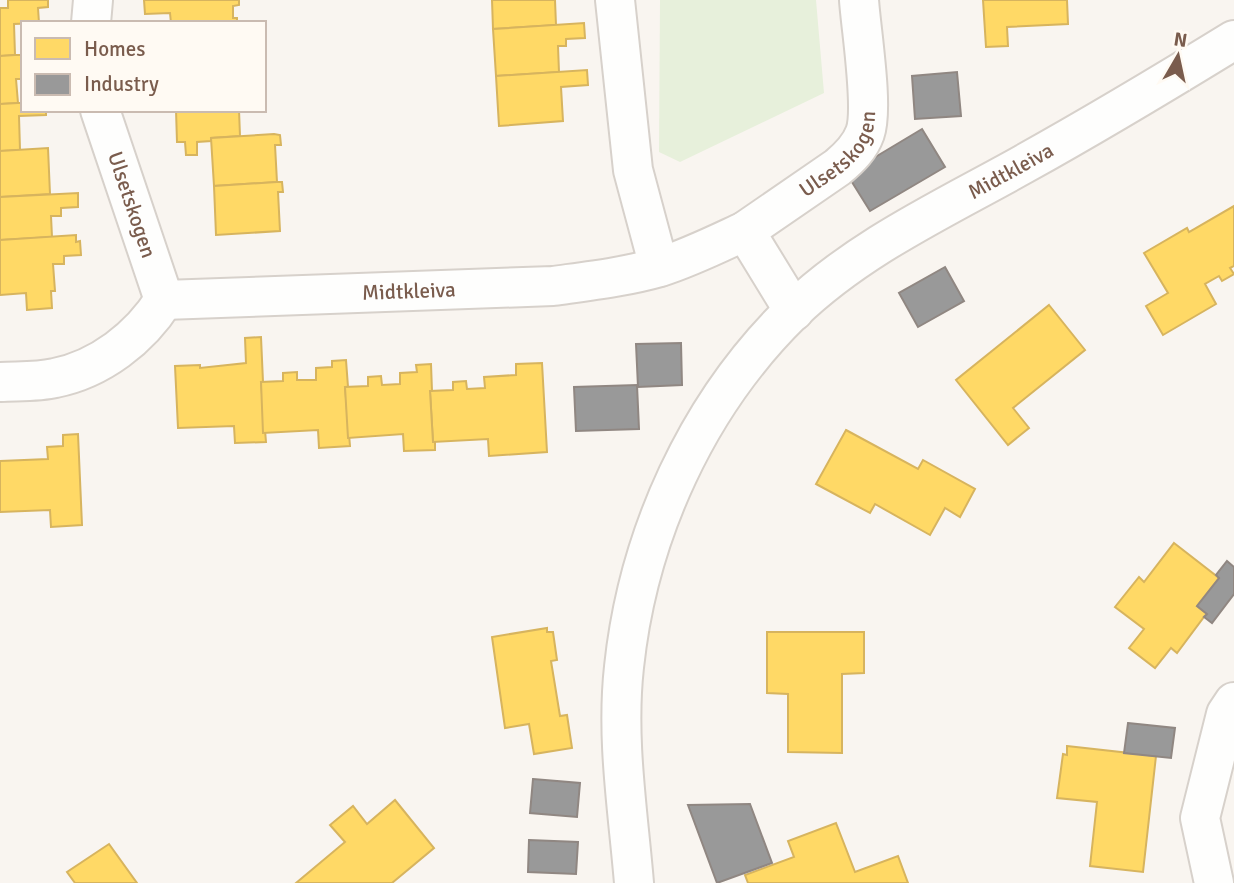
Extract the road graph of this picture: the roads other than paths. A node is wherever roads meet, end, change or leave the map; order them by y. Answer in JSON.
{"nodes":[{"id":1,"x":93,"y":0,"type":"edge"},
{"id":2,"x":615,"y":0,"type":"edge"},
{"id":3,"x":859,"y":0,"type":"edge"},
{"id":4,"x":91,"y":21,"type":"edge"},
{"id":5,"x":1234,"y":40,"type":"edge"},
{"id":6,"x":101,"y":112,"type":"edge"},
{"id":7,"x":745,"y":232,"type":"junction"},
{"id":8,"x":659,"y":267,"type":"junction"},
{"id":9,"x":164,"y":300,"type":"junction"},
{"id":10,"x":794,"y":311,"type":"junction"},
{"id":11,"x":0,"y":382,"type":"edge"},
{"id":12,"x":1234,"y":702,"type":"edge"},
{"id":13,"x":634,"y":883,"type":"edge"},
{"id":14,"x":1214,"y":883,"type":"edge"}],
"edges":[{"from":1,"to":4,"type":"street"},
{"from":2,"to":8,"type":"street"},
{"from":3,"to":7,"type":"street","name":"Ulsetskogen"},
{"from":5,"to":10,"type":"street","name":"Midtkleiva"},
{"from":6,"to":9,"type":"street","name":"Ulsetskogen"},
{"from":7,"to":8,"type":"street","name":"Midtkleiva"},
{"from":7,"to":10,"type":"street"},
{"from":8,"to":9,"type":"street","name":"Midtkleiva"},
{"from":9,"to":11,"type":"street"},
{"from":10,"to":13,"type":"street","name":"Midtkleiva"},
{"from":12,"to":14,"type":"street"}]}
